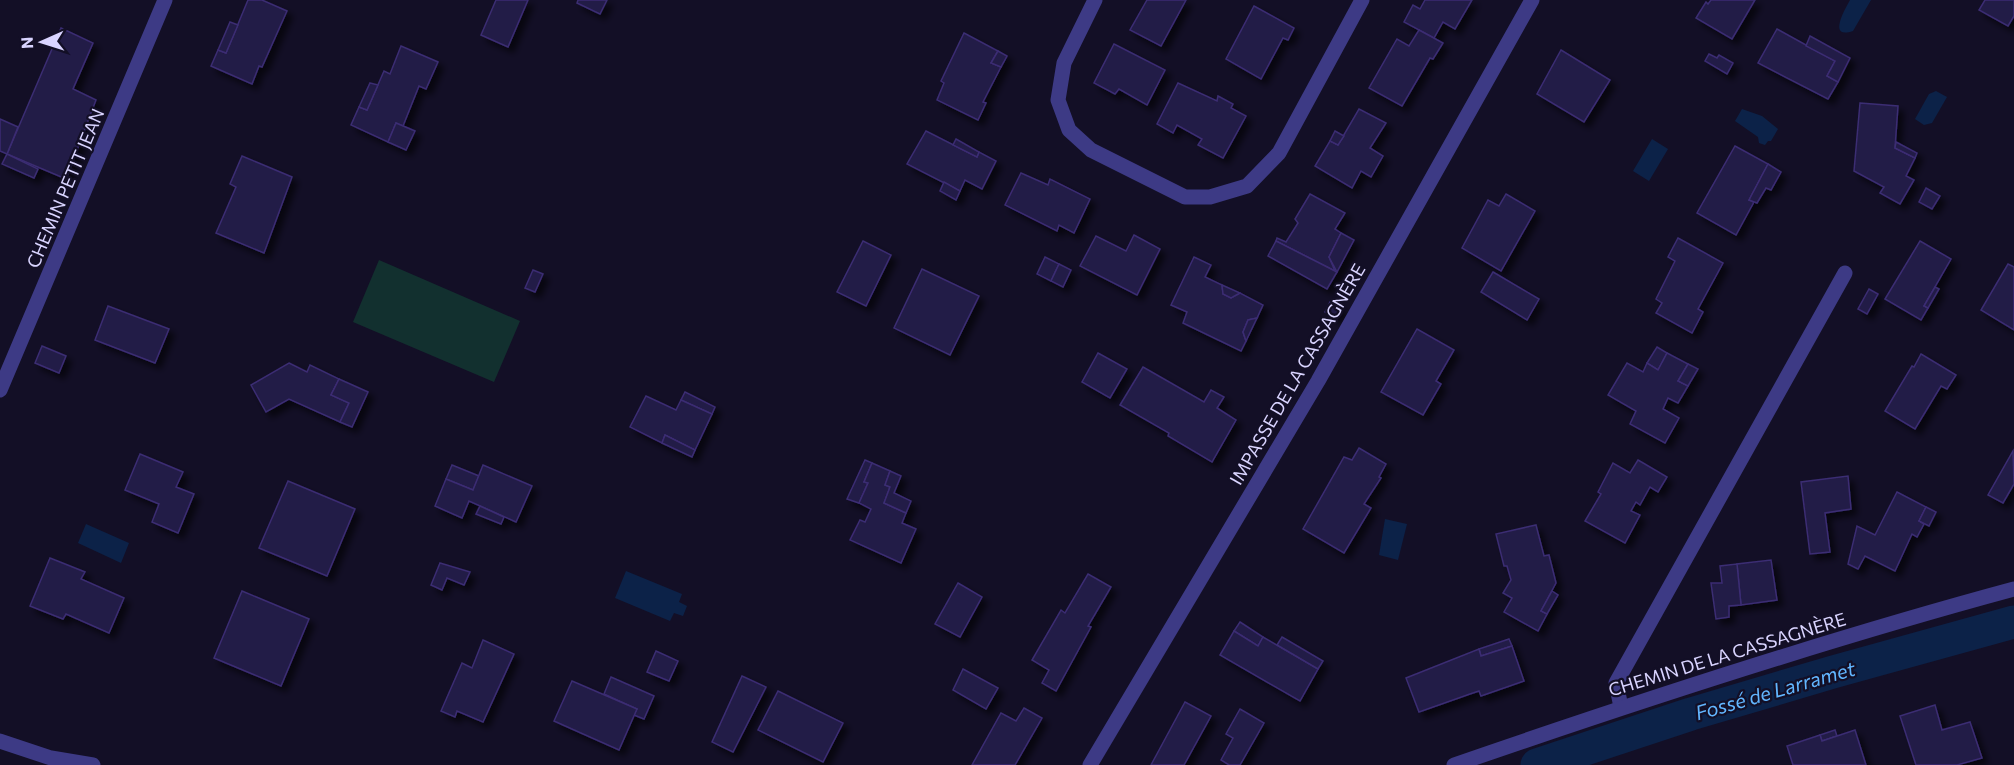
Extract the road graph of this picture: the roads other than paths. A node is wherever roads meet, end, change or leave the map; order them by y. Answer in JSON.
{"nodes":[{"id":1,"x":165,"y":0,"type":"edge"},
{"id":2,"x":1095,"y":0,"type":"edge"},
{"id":3,"x":1362,"y":0,"type":"edge"},
{"id":4,"x":1532,"y":0,"type":"edge"},
{"id":5,"x":1845,"y":273,"type":"dead end"},
{"id":6,"x":0,"y":390,"type":"edge"},
{"id":7,"x":2014,"y":589,"type":"edge"},
{"id":8,"x":1621,"y":707,"type":"junction"},
{"id":9,"x":0,"y":741,"type":"edge"},
{"id":10,"x":93,"y":765,"type":"edge"},
{"id":11,"x":1090,"y":765,"type":"edge"},
{"id":12,"x":1454,"y":765,"type":"edge"}],
"edges":[{"from":1,"to":6,"type":"street","name":"CHEMIN PETIT JEAN"},
{"from":2,"to":3,"type":"street"},
{"from":4,"to":11,"type":"street","name":"IMPASSE DE LA CASSAGNÈRE"},
{"from":5,"to":8,"type":"street"},
{"from":7,"to":8,"type":"street","name":"CHEMIN DE LA CASSAGNÈRE"},
{"from":8,"to":12,"type":"street","name":"CHEMIN DE LA CASSAGNÈRE"},
{"from":9,"to":10,"type":"street"}]}
